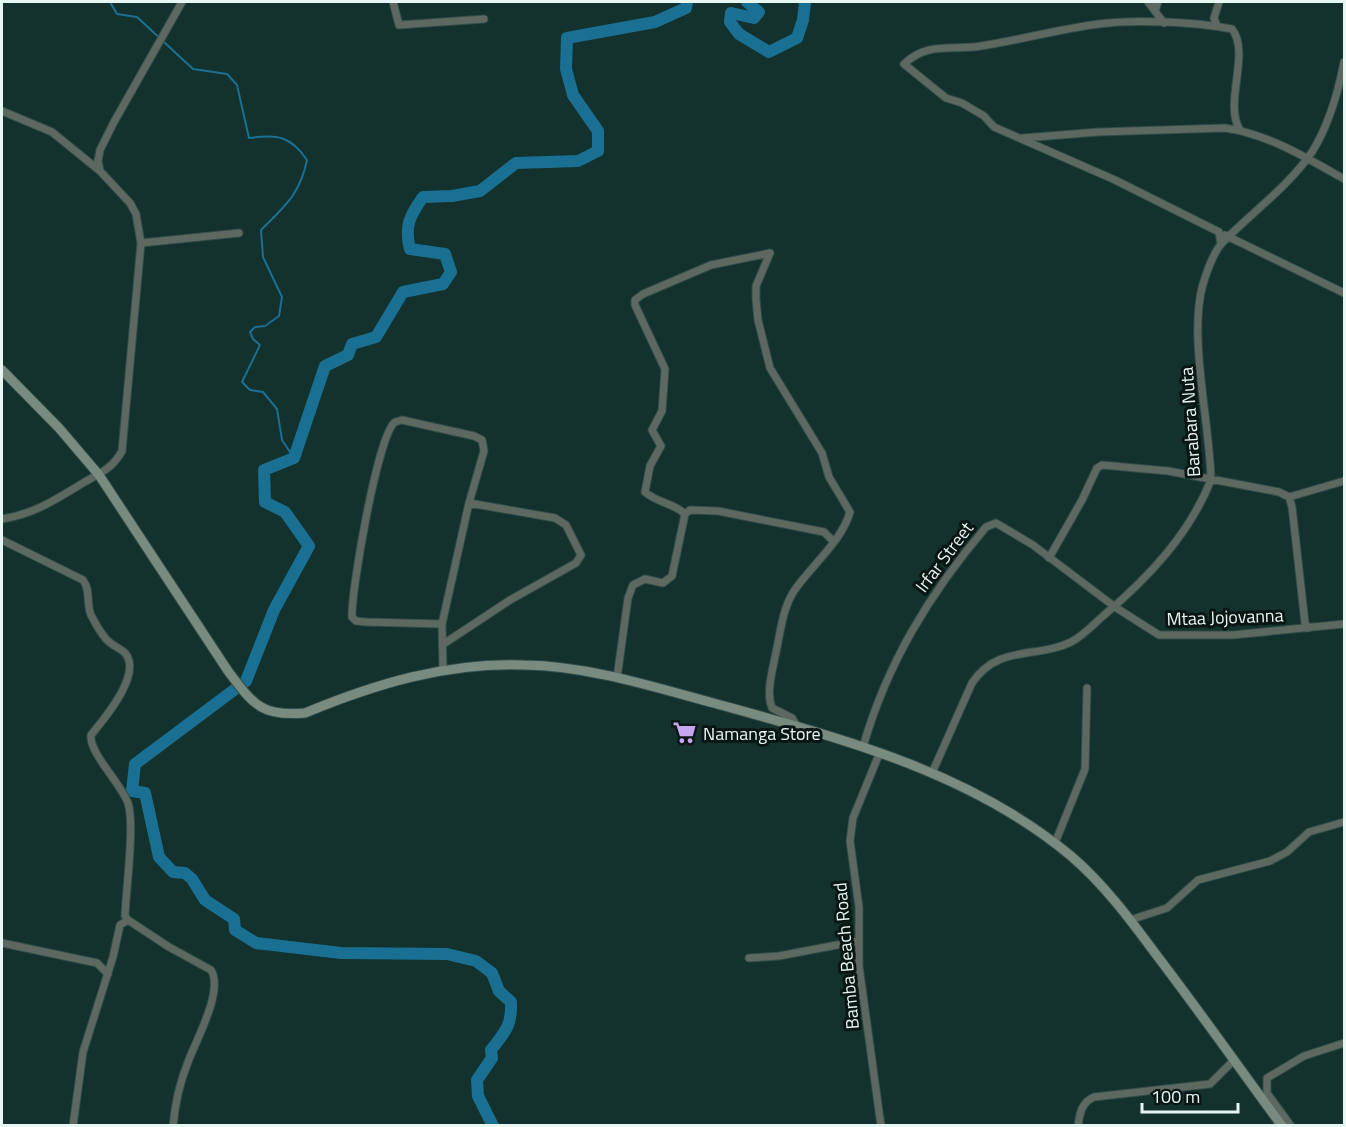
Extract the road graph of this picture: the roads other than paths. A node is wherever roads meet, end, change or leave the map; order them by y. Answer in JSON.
{"nodes":[{"id":1,"x":182,"y":2,"type":"edge"},
{"id":2,"x":393,"y":2,"type":"edge"},
{"id":3,"x":1148,"y":2,"type":"edge"},
{"id":4,"x":1158,"y":2,"type":"edge"},
{"id":5,"x":1219,"y":2,"type":"edge"},
{"id":6,"x":1155,"y":12,"type":"junction"},
{"id":7,"x":1214,"y":18,"type":"junction"},
{"id":8,"x":483,"y":19,"type":"dead end"},
{"id":9,"x":1164,"y":23,"type":"junction"},
{"id":10,"x":1208,"y":26,"type":"junction"},
{"id":11,"x":1217,"y":26,"type":"junction"},
{"id":12,"x":1344,"y":62,"type":"edge"},
{"id":13,"x":2,"y":111,"type":"edge"},
{"id":14,"x":1240,"y":130,"type":"junction"},
{"id":15,"x":1022,"y":138,"type":"junction"},
{"id":16,"x":1307,"y":158,"type":"junction"},
{"id":17,"x":99,"y":171,"type":"junction"},
{"id":18,"x":1344,"y":179,"type":"edge"},
{"id":19,"x":1219,"y":232,"type":"junction"},
{"id":20,"x":239,"y":233,"type":"dead end"},
{"id":21,"x":1229,"y":237,"type":"junction"},
{"id":22,"x":141,"y":243,"type":"junction"},
{"id":23,"x":1221,"y":244,"type":"junction"},
{"id":24,"x":1344,"y":293,"type":"edge"},
{"id":25,"x":2,"y":369,"type":"edge"},
{"id":26,"x":99,"y":475,"type":"junction"},
{"id":27,"x":1210,"y":480,"type":"junction"},
{"id":28,"x":1344,"y":482,"type":"edge"},
{"id":29,"x":1289,"y":497,"type":"junction"},
{"id":30,"x":469,"y":503,"type":"junction"},
{"id":31,"x":685,"y":514,"type":"junction"},
{"id":32,"x":2,"y":519,"type":"edge"},
{"id":33,"x":2,"y":540,"type":"edge"},
{"id":34,"x":832,"y":540,"type":"junction"},
{"id":35,"x":1048,"y":558,"type":"junction"},
{"id":36,"x":1115,"y":607,"type":"junction"},
{"id":37,"x":442,"y":624,"type":"junction"},
{"id":38,"x":1344,"y":624,"type":"edge"},
{"id":39,"x":1308,"y":628,"type":"junction"},
{"id":40,"x":445,"y":643,"type":"junction"},
{"id":41,"x":443,"y":669,"type":"junction"},
{"id":42,"x":617,"y":678,"type":"junction"},
{"id":43,"x":1087,"y":688,"type":"dead end"},
{"id":44,"x":797,"y":726,"type":"junction"},
{"id":45,"x":863,"y":747,"type":"junction"},
{"id":46,"x":879,"y":752,"type":"junction"},
{"id":47,"x":932,"y":772,"type":"junction"},
{"id":48,"x":1344,"y":822,"type":"edge"},
{"id":49,"x":1055,"y":843,"type":"junction"},
{"id":50,"x":128,"y":920,"type":"junction"},
{"id":51,"x":1130,"y":920,"type":"junction"},
{"id":52,"x":858,"y":941,"type":"junction"},
{"id":53,"x":2,"y":943,"type":"edge"},
{"id":54,"x":749,"y":958,"type":"dead end"},
{"id":55,"x":108,"y":974,"type":"junction"},
{"id":56,"x":1344,"y":1043,"type":"edge"},
{"id":57,"x":1234,"y":1060,"type":"junction"},
{"id":58,"x":73,"y":1125,"type":"edge"},
{"id":59,"x":173,"y":1125,"type":"edge"},
{"id":60,"x":880,"y":1125,"type":"edge"},
{"id":61,"x":1078,"y":1125,"type":"edge"},
{"id":62,"x":1282,"y":1125,"type":"edge"},
{"id":63,"x":1291,"y":1125,"type":"edge"}],
"edges":[{"from":1,"to":17,"type":"street"},
{"from":2,"to":8,"type":"street"},
{"from":3,"to":6,"type":"street"},
{"from":4,"to":6,"type":"street"},
{"from":5,"to":7,"type":"street"},
{"from":6,"to":9,"type":"street"},
{"from":7,"to":10,"type":"street"},
{"from":7,"to":11,"type":"street"},
{"from":9,"to":10,"type":"street"},
{"from":9,"to":15,"type":"street"},
{"from":10,"to":11,"type":"street"},
{"from":11,"to":14,"type":"street"},
{"from":12,"to":16,"type":"street","name":"Barabara Nuta"},
{"from":13,"to":17,"type":"street"},
{"from":14,"to":15,"type":"street"},
{"from":14,"to":16,"type":"street"},
{"from":15,"to":19,"type":"street"},
{"from":16,"to":18,"type":"street"},
{"from":16,"to":21,"type":"street","name":"Barabara Nuta"},
{"from":17,"to":22,"type":"street"},
{"from":19,"to":21,"type":"street"},
{"from":19,"to":23,"type":"street"},
{"from":20,"to":22,"type":"street"},
{"from":21,"to":23,"type":"street","name":"Barabara Nuta"},
{"from":21,"to":24,"type":"street"},
{"from":22,"to":26,"type":"street"},
{"from":23,"to":27,"type":"street","name":"Barabara Nuta"},
{"from":25,"to":26,"type":"main road"},
{"from":26,"to":32,"type":"street"},
{"from":26,"to":41,"type":"main road"},
{"from":27,"to":29,"type":"street"},
{"from":27,"to":35,"type":"street"},
{"from":27,"to":36,"type":"street","name":"Barabara Nuta"},
{"from":28,"to":29,"type":"street"},
{"from":29,"to":39,"type":"street"},
{"from":30,"to":37,"type":"street"},
{"from":30,"to":37,"type":"street"},
{"from":30,"to":40,"type":"street"},
{"from":31,"to":34,"type":"street"},
{"from":31,"to":34,"type":"street"},
{"from":31,"to":42,"type":"street"},
{"from":33,"to":50,"type":"street"},
{"from":34,"to":44,"type":"street"},
{"from":35,"to":36,"type":"street","name":"Irfar Street"},
{"from":35,"to":45,"type":"street","name":"Irfar Street"},
{"from":36,"to":39,"type":"street","name":"Mtaa Jojovanna"},
{"from":36,"to":47,"type":"street","name":"Barabara Nuta"},
{"from":37,"to":40,"type":"street"},
{"from":38,"to":39,"type":"street","name":"Mtaa Jojovanna"},
{"from":40,"to":41,"type":"street"},
{"from":41,"to":42,"type":"main road"},
{"from":42,"to":44,"type":"main road"},
{"from":43,"to":49,"type":"street"},
{"from":44,"to":45,"type":"main road"},
{"from":45,"to":46,"type":"main road"},
{"from":46,"to":47,"type":"main road"},
{"from":46,"to":52,"type":"street","name":"Bamba Beach Road"},
{"from":47,"to":49,"type":"main road"},
{"from":48,"to":51,"type":"street"},
{"from":49,"to":51,"type":"main road"},
{"from":50,"to":55,"type":"street"},
{"from":50,"to":59,"type":"street"},
{"from":51,"to":57,"type":"main road"},
{"from":52,"to":54,"type":"street"},
{"from":52,"to":60,"type":"street","name":"Bamba Beach Road"},
{"from":53,"to":55,"type":"street"},
{"from":55,"to":58,"type":"street"},
{"from":56,"to":63,"type":"street"},
{"from":57,"to":61,"type":"street"},
{"from":57,"to":62,"type":"main road"}]}
